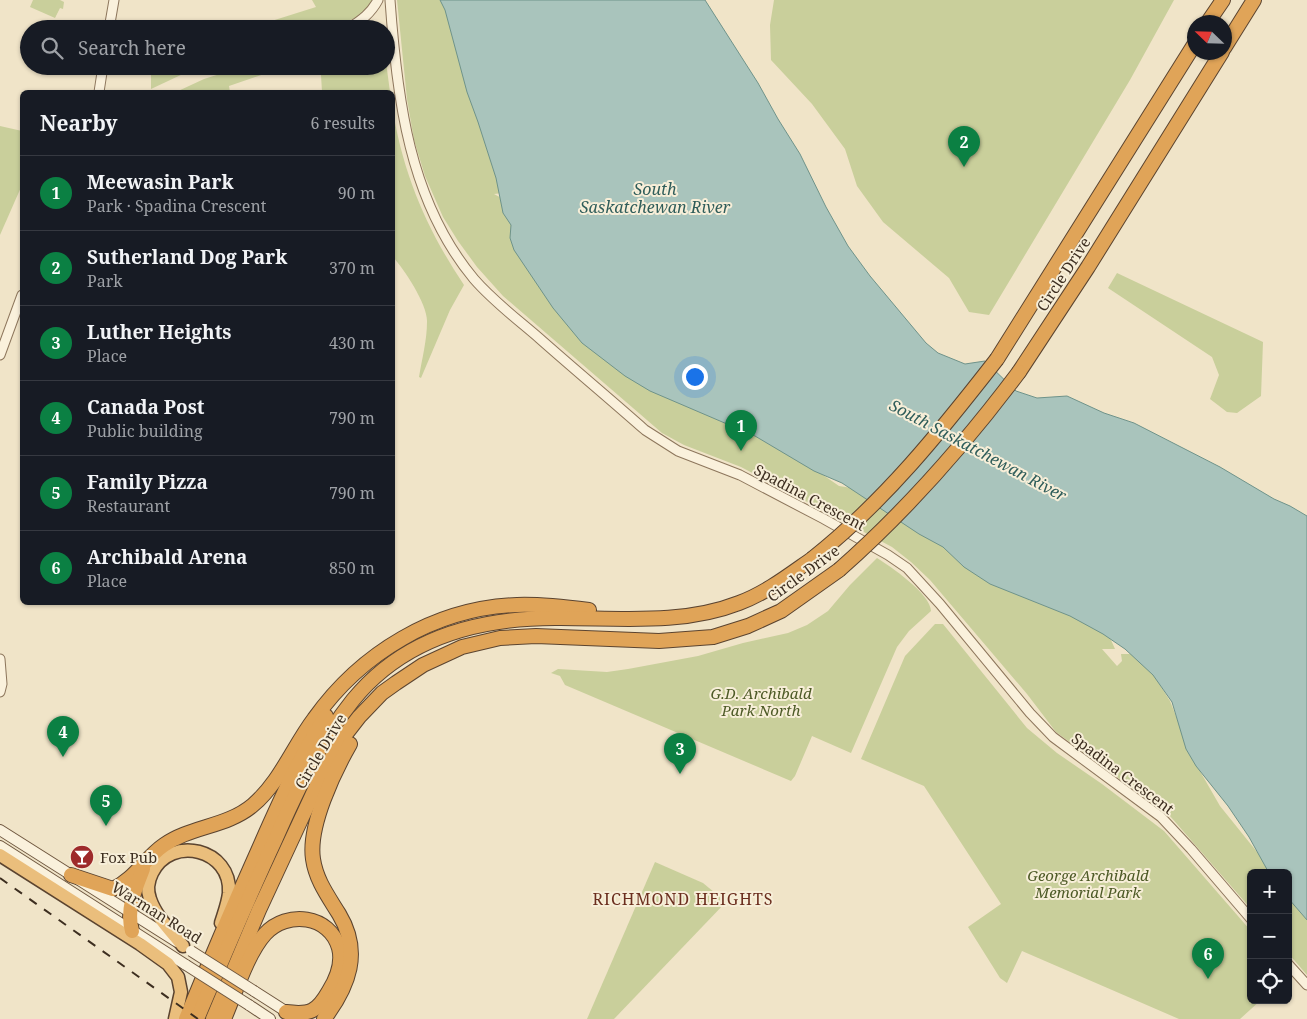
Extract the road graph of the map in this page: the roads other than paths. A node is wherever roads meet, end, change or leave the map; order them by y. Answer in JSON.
{"nodes":[{"id":1,"x":114,"y":0,"type":"edge"},
{"id":2,"x":378,"y":0,"type":"edge"},
{"id":3,"x":390,"y":0,"type":"edge"},
{"id":4,"x":1222,"y":0,"type":"edge"},
{"id":5,"x":1254,"y":2,"type":"edge"},
{"id":6,"x":1212,"y":15,"type":"edge"},
{"id":7,"x":111,"y":20,"type":"edge"},
{"id":8,"x":360,"y":20,"type":"edge"},
{"id":9,"x":392,"y":20,"type":"edge"},
{"id":10,"x":1232,"y":36,"type":"edge"},
{"id":11,"x":1187,"y":56,"type":"edge"},
{"id":12,"x":1217,"y":60,"type":"edge"},
{"id":13,"x":395,"y":62,"type":"edge"},
{"id":14,"x":396,"y":74,"type":"joint"},
{"id":15,"x":102,"y":75,"type":"edge"},
{"id":16,"x":99,"y":90,"type":"edge"},
{"id":17,"x":20,"y":300,"type":"edge"},
{"id":18,"x":0,"y":355,"type":"edge"},
{"id":19,"x":659,"y":618,"type":"junction"},
{"id":20,"x":386,"y":648,"type":"junction"},
{"id":21,"x":0,"y":659,"type":"edge"},
{"id":22,"x":0,"y":692,"type":"edge"},
{"id":23,"x":359,"y":717,"type":"junction"},
{"id":24,"x":0,"y":830,"type":"edge"},
{"id":25,"x":0,"y":846,"type":"edge"},
{"id":26,"x":0,"y":855,"type":"edge"},
{"id":27,"x":152,"y":856,"type":"junction"},
{"id":28,"x":71,"y":875,"type":"junction"},
{"id":29,"x":129,"y":912,"type":"junction"},
{"id":30,"x":1247,"y":914,"type":"edge"},
{"id":31,"x":132,"y":931,"type":"junction"},
{"id":32,"x":187,"y":949,"type":"junction"},
{"id":33,"x":1292,"y":968,"type":"edge"},
{"id":34,"x":1307,"y":985,"type":"edge"},
{"id":35,"x":338,"y":997,"type":"junction"},
{"id":36,"x":292,"y":1016,"type":"edge"},
{"id":37,"x":175,"y":1019,"type":"edge"},
{"id":38,"x":186,"y":1019,"type":"edge"},
{"id":39,"x":197,"y":1019,"type":"edge"},
{"id":40,"x":213,"y":1019,"type":"edge"},
{"id":41,"x":224,"y":1019,"type":"edge"},
{"id":42,"x":270,"y":1019,"type":"edge"},
{"id":43,"x":324,"y":1019,"type":"edge"},
{"id":44,"x":337,"y":1019,"type":"edge"}],
"edges":[{"from":1,"to":7,"type":"street"},
{"from":2,"to":8,"type":"street"},
{"from":3,"to":9,"type":"street","name":"Spadina Crescent"},
{"from":4,"to":6,"type":"highway"},
{"from":5,"to":10,"type":"highway"},
{"from":11,"to":19,"type":"highway","name":"Circle Drive","bridge":true},
{"from":12,"to":23,"type":"highway","name":"Circle Drive","bridge":true},
{"from":13,"to":14,"type":"street","name":"Spadina Crescent"},
{"from":14,"to":30,"type":"street","name":"Spadina Crescent"},
{"from":15,"to":16,"type":"street"},
{"from":17,"to":18,"type":"street"},
{"from":19,"to":20,"type":"highway"},
{"from":19,"to":39,"type":"highway","name":"Circle Drive"},
{"from":20,"to":27,"type":"highway"},
{"from":20,"to":38,"type":"highway"},
{"from":21,"to":22,"type":"street"},
{"from":23,"to":35,"type":"highway"},
{"from":23,"to":40,"type":"highway","name":"Circle Drive"},
{"from":24,"to":28,"type":"main road","name":"Warman Road"},
{"from":25,"to":31,"type":"main road","name":"Warman Road"},
{"from":26,"to":37,"type":"highway"},
{"from":27,"to":28,"type":"highway"},
{"from":27,"to":29,"type":"highway"},
{"from":28,"to":29,"type":"main road","name":"Warman Road"},
{"from":29,"to":31,"type":"highway"},
{"from":29,"to":32,"type":"main road","name":"Warman Road"},
{"from":31,"to":42,"type":"main road","name":"Warman Road","bridge":true},
{"from":32,"to":36,"type":"main road","name":"Warman Road","bridge":true},
{"from":32,"to":38,"type":"highway"},
{"from":33,"to":34,"type":"street"},
{"from":35,"to":43,"type":"highway"},
{"from":35,"to":44,"type":"highway"},
{"from":36,"to":41,"type":"highway"}]}
